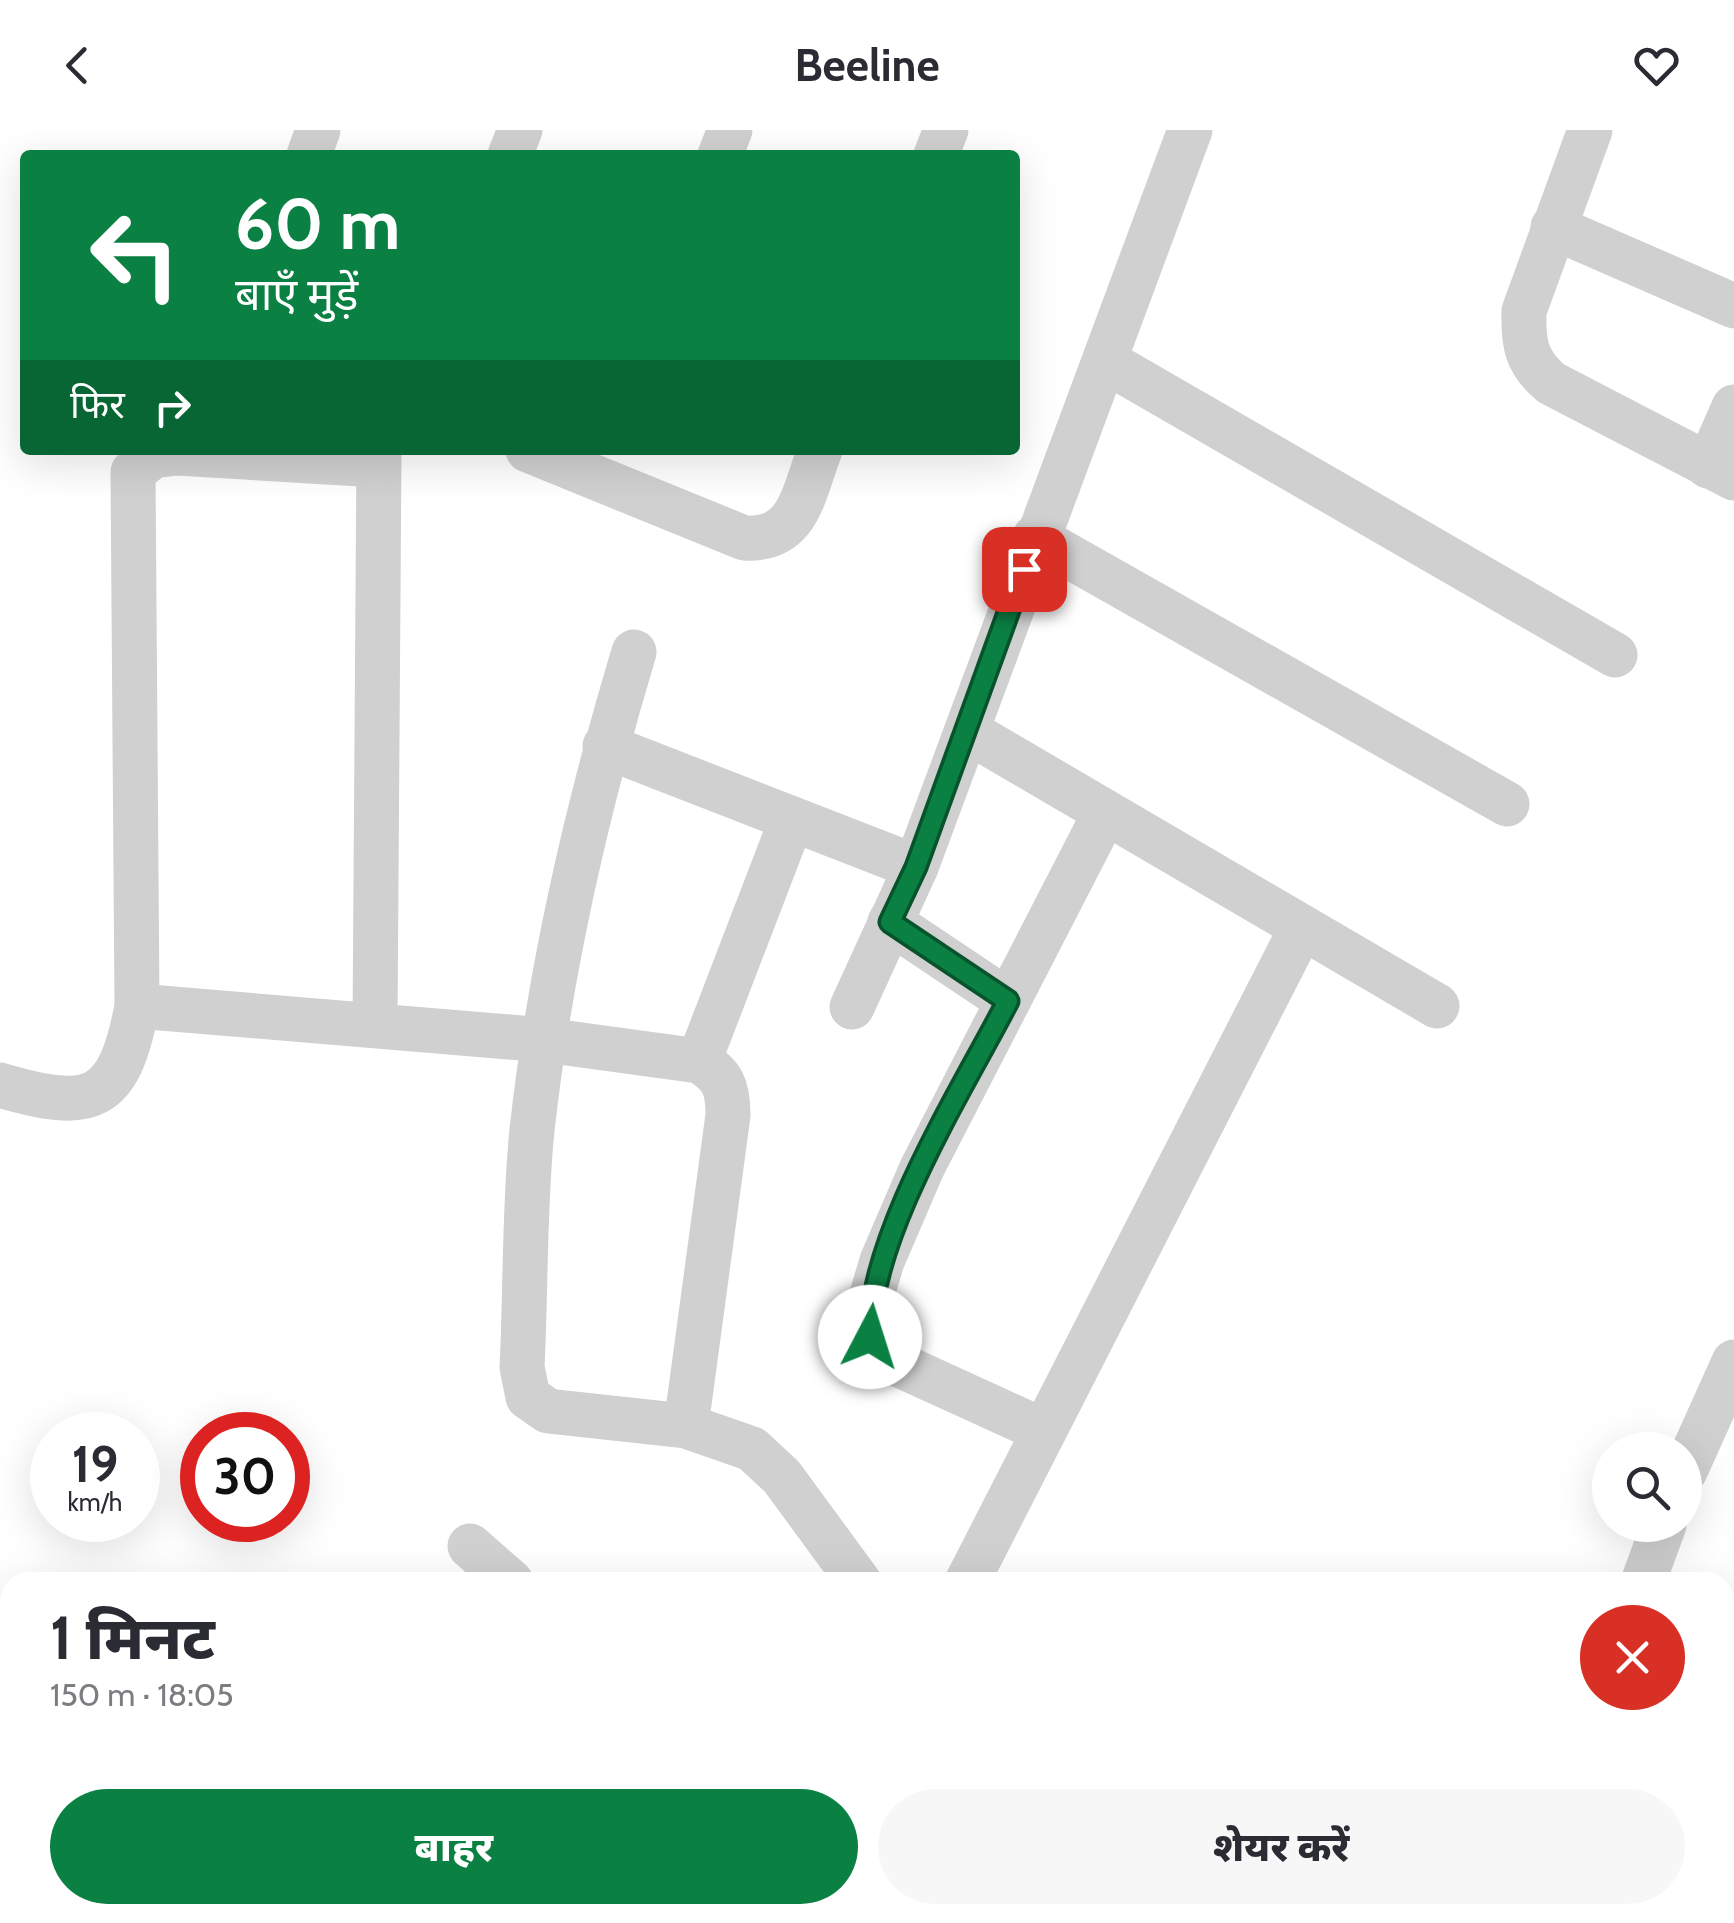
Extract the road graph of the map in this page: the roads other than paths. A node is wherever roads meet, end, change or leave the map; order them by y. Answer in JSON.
{"nodes":[{"id":1,"x":1190,"y":130,"type":"edge"},
{"id":2,"x":1590,"y":130,"type":"edge"},
{"id":3,"x":1553,"y":227,"type":"junction"},
{"id":4,"x":1734,"y":306,"type":"edge"},
{"id":5,"x":1107,"y":362,"type":"junction"},
{"id":6,"x":1734,"y":407,"type":"edge"},
{"id":7,"x":161,"y":455,"type":"edge"},
{"id":8,"x":257,"y":455,"type":"edge"},
{"id":9,"x":555,"y":455,"type":"edge"},
{"id":10,"x":818,"y":455,"type":"edge"},
{"id":11,"x":378,"y":458,"type":"edge"},
{"id":12,"x":597,"y":463,"type":"edge"},
{"id":13,"x":1721,"y":472,"type":"edge"},
{"id":14,"x":1035,"y":537,"type":"junction"},
{"id":15,"x":634,"y":652,"type":"dead end"},
{"id":16,"x":1615,"y":654,"type":"dead end"},
{"id":17,"x":967,"y":731,"type":"junction"},
{"id":18,"x":606,"y":746,"type":"junction"},
{"id":19,"x":1506,"y":804,"type":"dead end"},
{"id":20,"x":1105,"y":813,"type":"junction"},
{"id":21,"x":792,"y":818,"type":"junction"},
{"id":22,"x":916,"y":867,"type":"junction"},
{"id":23,"x":890,"y":922,"type":"junction"},
{"id":24,"x":1301,"y":929,"type":"junction"},
{"id":25,"x":1008,"y":1001,"type":"junction"},
{"id":26,"x":137,"y":1006,"type":"junction"},
{"id":27,"x":1437,"y":1006,"type":"dead end"},
{"id":28,"x":852,"y":1007,"type":"dead end"},
{"id":29,"x":375,"y":1026,"type":"junction"},
{"id":30,"x":545,"y":1040,"type":"junction"},
{"id":31,"x":699,"y":1061,"type":"junction"},
{"id":32,"x":0,"y":1085,"type":"edge"},
{"id":33,"x":1734,"y":1362,"type":"edge"},
{"id":34,"x":686,"y":1426,"type":"junction"},
{"id":35,"x":1044,"y":1430,"type":"junction"},
{"id":36,"x":1702,"y":1433,"type":"edge"},
{"id":37,"x":1658,"y":1542,"type":"edge"},
{"id":38,"x":470,"y":1546,"type":"dead end"},
{"id":39,"x":500,"y":1572,"type":"edge"},
{"id":40,"x":852,"y":1572,"type":"edge"},
{"id":41,"x":972,"y":1572,"type":"edge"},
{"id":42,"x":1647,"y":1572,"type":"edge"}],
"edges":[{"from":1,"to":5,"type":"street"},
{"from":2,"to":3,"type":"street"},
{"from":3,"to":4,"type":"street"},
{"from":3,"to":13,"type":"street"},
{"from":5,"to":14,"type":"street"},
{"from":5,"to":16,"type":"street"},
{"from":6,"to":13,"type":"street"},
{"from":7,"to":26,"type":"street"},
{"from":8,"to":11,"type":"street"},
{"from":9,"to":12,"type":"street"},
{"from":10,"to":12,"type":"street"},
{"from":11,"to":29,"type":"street"},
{"from":14,"to":17,"type":"street"},
{"from":14,"to":19,"type":"street"},
{"from":15,"to":18,"type":"street"},
{"from":17,"to":20,"type":"street"},
{"from":17,"to":22,"type":"street"},
{"from":18,"to":21,"type":"street"},
{"from":18,"to":30,"type":"street"},
{"from":20,"to":24,"type":"street"},
{"from":20,"to":25,"type":"street"},
{"from":21,"to":22,"type":"street"},
{"from":21,"to":31,"type":"street"},
{"from":22,"to":23,"type":"street"},
{"from":23,"to":25,"type":"street"},
{"from":23,"to":28,"type":"street"},
{"from":24,"to":27,"type":"street"},
{"from":24,"to":35,"type":"street"},
{"from":25,"to":35,"type":"street"},
{"from":26,"to":29,"type":"street"},
{"from":26,"to":32,"type":"street"},
{"from":29,"to":30,"type":"street"},
{"from":30,"to":31,"type":"street"},
{"from":30,"to":34,"type":"street"},
{"from":31,"to":34,"type":"street"},
{"from":33,"to":36,"type":"street"},
{"from":34,"to":40,"type":"street"},
{"from":35,"to":41,"type":"street"},
{"from":37,"to":42,"type":"street"},
{"from":38,"to":39,"type":"street"}]}
